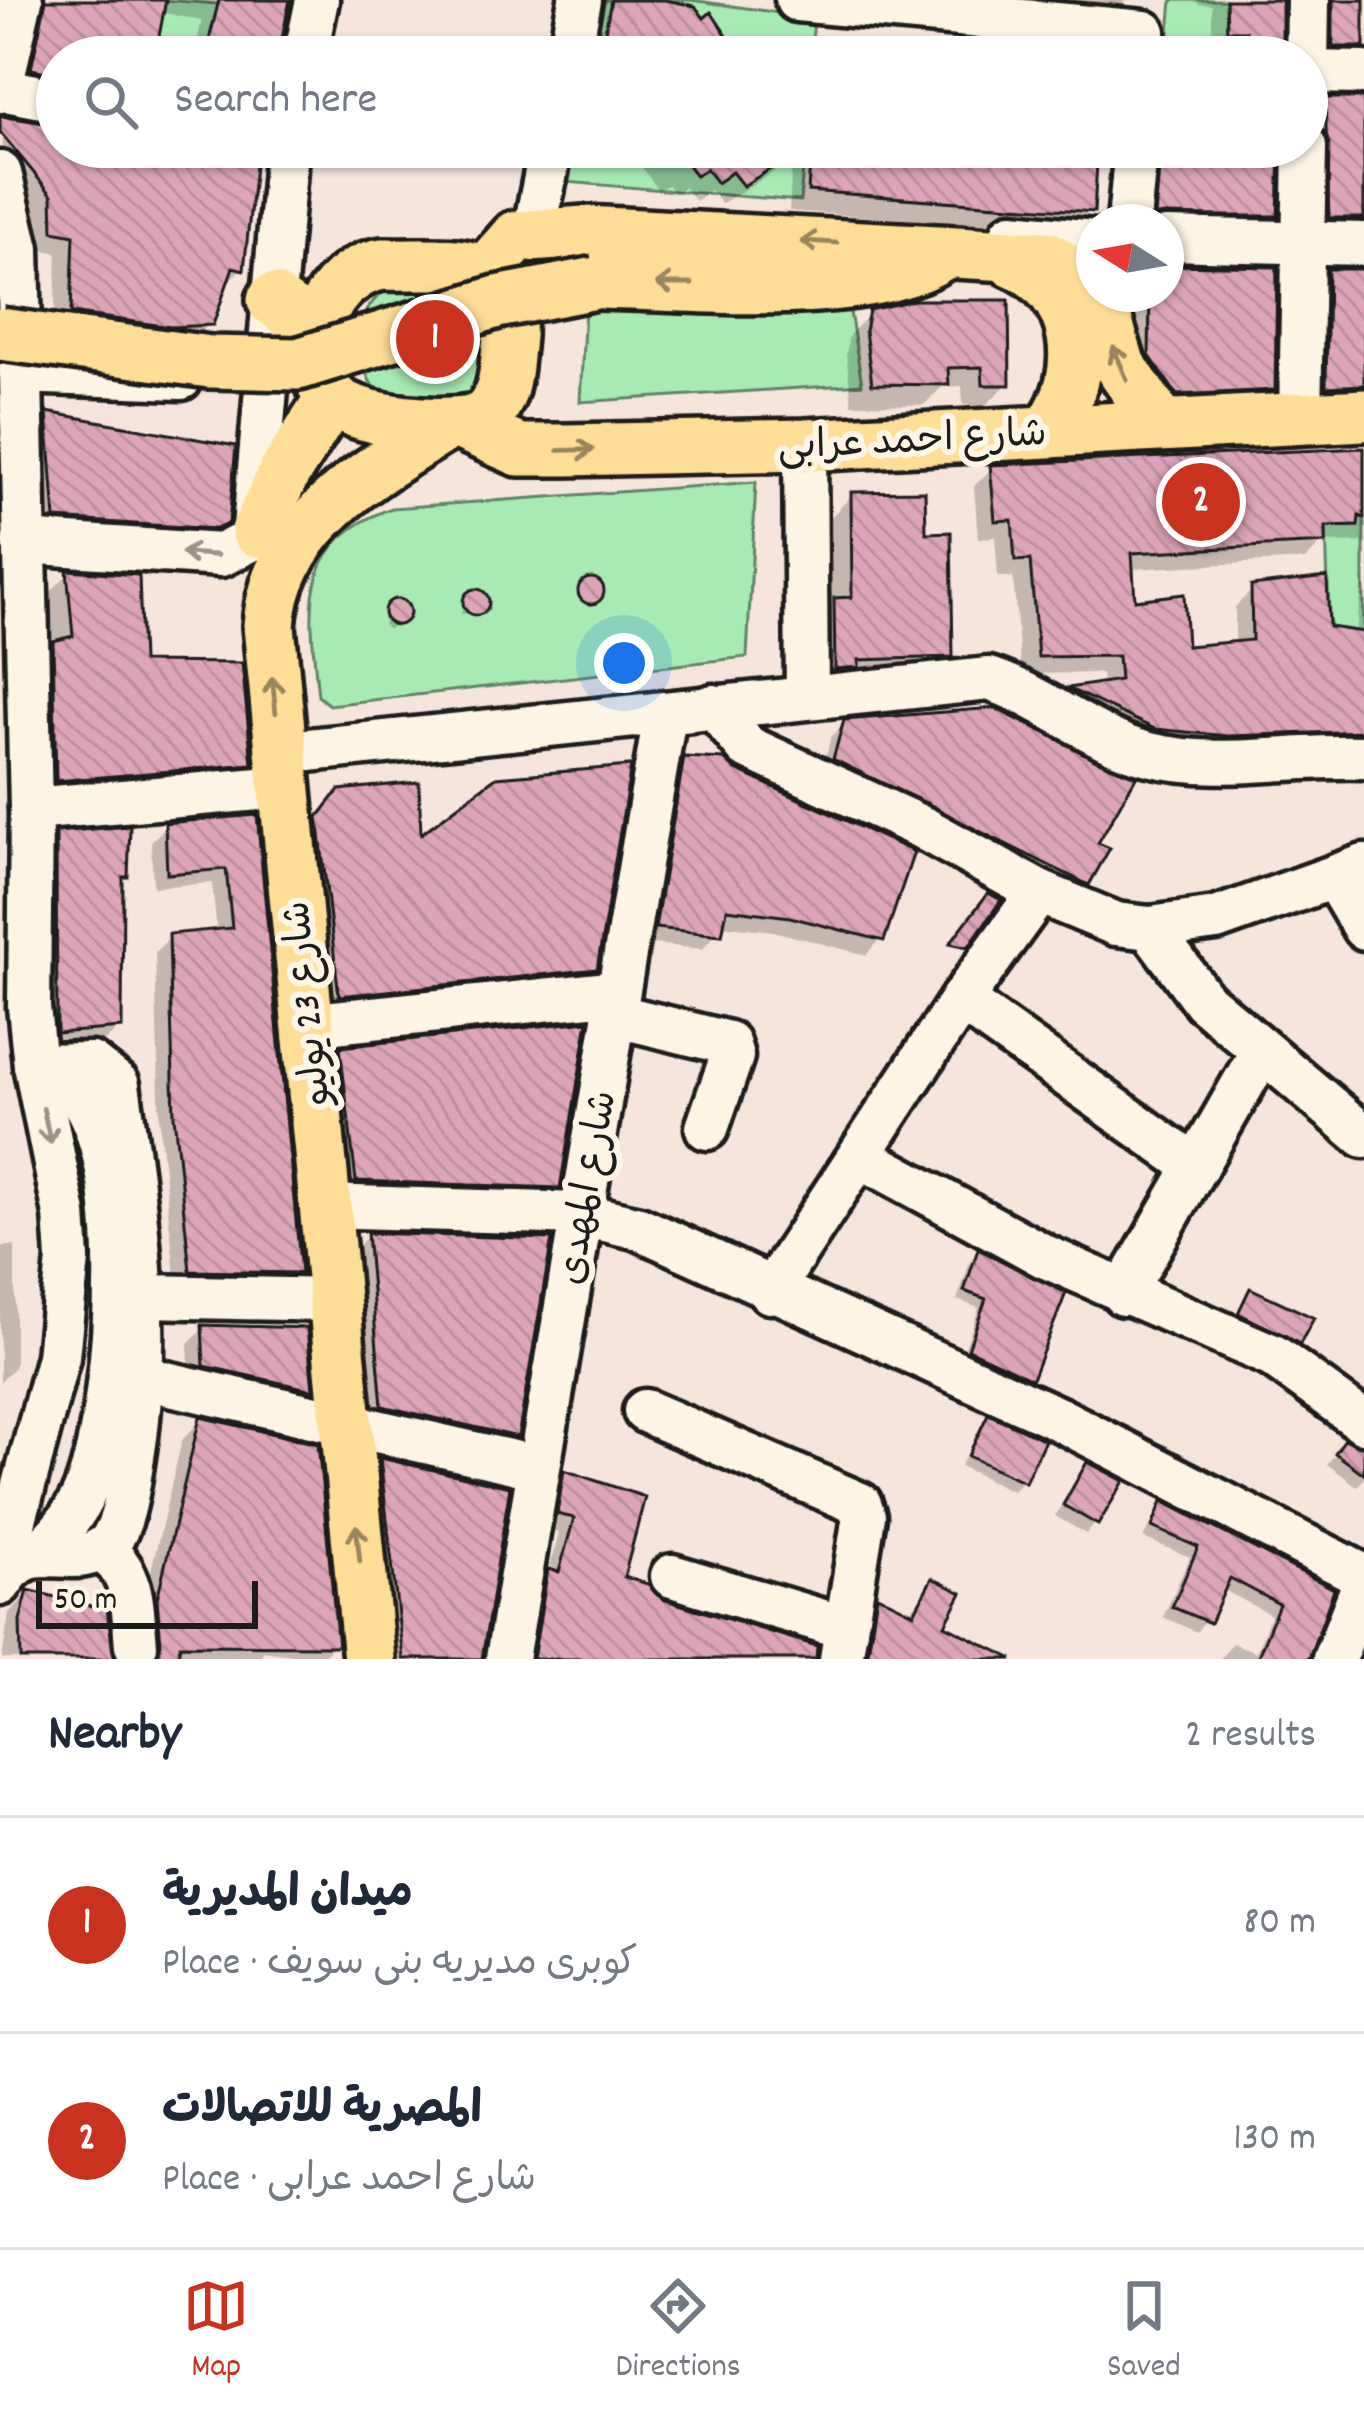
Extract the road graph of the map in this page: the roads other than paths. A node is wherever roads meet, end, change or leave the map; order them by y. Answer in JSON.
{"nodes":[{"id":1,"x":21,"y":0,"type":"edge"},
{"id":2,"x":317,"y":0,"type":"edge"},
{"id":3,"x":580,"y":0,"type":"edge"},
{"id":4,"x":796,"y":0,"type":"edge"},
{"id":5,"x":1308,"y":0,"type":"edge"},
{"id":6,"x":943,"y":8,"type":"edge"},
{"id":7,"x":1144,"y":30,"type":"edge"},
{"id":8,"x":309,"y":36,"type":"edge"},
{"id":9,"x":573,"y":36,"type":"edge"},
{"id":10,"x":1307,"y":36,"type":"edge"},
{"id":11,"x":1328,"y":70,"type":"edge"},
{"id":12,"x":1364,"y":73,"type":"edge"},
{"id":13,"x":0,"y":90,"type":"edge"},
{"id":14,"x":36,"y":96,"type":"edge"},
{"id":15,"x":285,"y":168,"type":"edge"},
{"id":16,"x":547,"y":168,"type":"edge"},
{"id":17,"x":1134,"y":168,"type":"edge"},
{"id":18,"x":1306,"y":168,"type":"edge"},
{"id":19,"x":0,"y":173,"type":"edge"},
{"id":20,"x":1131,"y":204,"type":"edge"},
{"id":21,"x":534,"y":232,"type":"junction"},
{"id":22,"x":1076,"y":240,"type":"edge"},
{"id":23,"x":1184,"y":240,"type":"edge"},
{"id":24,"x":1304,"y":244,"type":"junction"},
{"id":25,"x":1364,"y":244,"type":"edge"},
{"id":26,"x":897,"y":246,"type":"junction"},
{"id":27,"x":974,"y":251,"type":"junction"},
{"id":28,"x":486,"y":271,"type":"junction"},
{"id":29,"x":1076,"y":273,"type":"edge"},
{"id":30,"x":273,"y":300,"type":"joint"},
{"id":31,"x":1103,"y":312,"type":"edge"},
{"id":32,"x":13,"y":350,"type":"edge"},
{"id":33,"x":304,"y":367,"type":"junction"},
{"id":34,"x":1364,"y":415,"type":"edge"},
{"id":35,"x":1300,"y":417,"type":"junction"},
{"id":36,"x":1160,"y":423,"type":"junction"},
{"id":37,"x":454,"y":426,"type":"junction"},
{"id":38,"x":1049,"y":430,"type":"junction"},
{"id":39,"x":805,"y":445,"type":"junction"},
{"id":40,"x":519,"y":450,"type":"junction"},
{"id":41,"x":257,"y":530,"type":"joint"},
{"id":42,"x":23,"y":542,"type":"junction"},
{"id":43,"x":807,"y":698,"type":"junction"},
{"id":44,"x":713,"y":706,"type":"junction"},
{"id":45,"x":665,"y":715,"type":"junction"},
{"id":46,"x":1364,"y":757,"type":"edge"},
{"id":47,"x":280,"y":770,"type":"junction"},
{"id":48,"x":31,"y":809,"type":"junction"},
{"id":49,"x":1349,"y":872,"type":"edge"},
{"id":50,"x":1039,"y":892,"type":"junction"},
{"id":51,"x":1150,"y":928,"type":"junction"},
{"id":52,"x":1364,"y":928,"type":"edge"},
{"id":53,"x":962,"y":1000,"type":"junction"},
{"id":54,"x":616,"y":1003,"type":"junction"},
{"id":55,"x":306,"y":1025,"type":"junction"},
{"id":56,"x":1262,"y":1052,"type":"junction"},
{"id":57,"x":34,"y":1065,"type":"junction"},
{"id":58,"x":706,"y":1128,"type":"dead end"},
{"id":59,"x":1364,"y":1136,"type":"edge"},
{"id":60,"x":860,"y":1156,"type":"junction"},
{"id":61,"x":1196,"y":1167,"type":"junction"},
{"id":62,"x":324,"y":1206,"type":"junction"},
{"id":63,"x":580,"y":1214,"type":"junction"},
{"id":64,"x":770,"y":1292,"type":"junction"},
{"id":65,"x":1123,"y":1294,"type":"junction"},
{"id":66,"x":145,"y":1296,"type":"junction"},
{"id":67,"x":334,"y":1300,"type":"junction"},
{"id":68,"x":144,"y":1378,"type":"junction"},
{"id":69,"x":644,"y":1411,"type":"dead end"},
{"id":70,"x":1364,"y":1422,"type":"edge"},
{"id":71,"x":346,"y":1426,"type":"junction"},
{"id":72,"x":535,"y":1468,"type":"junction"},
{"id":73,"x":101,"y":1550,"type":"junction"},
{"id":74,"x":12,"y":1571,"type":"edge"},
{"id":75,"x":672,"y":1576,"type":"dead end"},
{"id":76,"x":1364,"y":1580,"type":"edge"},
{"id":77,"x":843,"y":1643,"type":"edge"},
{"id":78,"x":136,"y":1645,"type":"dead end"},
{"id":79,"x":369,"y":1659,"type":"edge"},
{"id":80,"x":507,"y":1659,"type":"edge"},
{"id":81,"x":1334,"y":1659,"type":"edge"}],
"edges":[{"from":1,"to":13,"type":"street"},
{"from":2,"to":8,"type":"street"},
{"from":3,"to":9,"type":"street"},
{"from":4,"to":6,"type":"street"},
{"from":5,"to":10,"type":"street"},
{"from":6,"to":7,"type":"street"},
{"from":11,"to":12,"type":"street"},
{"from":13,"to":14,"type":"street"},
{"from":15,"to":30,"type":"street"},
{"from":16,"to":21,"type":"street"},
{"from":17,"to":20,"type":"street"},
{"from":18,"to":24,"type":"street"},
{"from":19,"to":32,"type":"street"},
{"from":26,"to":21,"type":"main road","one_way":true},
{"from":21,"to":28,"type":"main road"},
{"from":21,"to":40,"type":"main road"},
{"from":22,"to":26,"type":"street"},
{"from":23,"to":24,"type":"street"},
{"from":24,"to":25,"type":"street"},
{"from":24,"to":35,"type":"street"},
{"from":26,"to":27,"type":"main road"},
{"from":27,"to":29,"type":"main road"},
{"from":27,"to":32,"type":"main road","one_way":true,"bridge":true},
{"from":27,"to":38,"type":"main road"},
{"from":28,"to":33,"type":"main road"},
{"from":28,"to":37,"type":"main road"},
{"from":30,"to":33,"type":"main road"},
{"from":36,"to":31,"type":"main road","one_way":true},
{"from":32,"to":33,"type":"street"},
{"from":32,"to":42,"type":"street"},
{"from":33,"to":37,"type":"main road"},
{"from":33,"to":41,"type":"main road"},
{"from":34,"to":35,"type":"main road","name":"شارع احمد عرابى"},
{"from":35,"to":36,"type":"main road","name":"شارع احمد عرابى"},
{"from":36,"to":38,"type":"main road","name":"شارع احمد عرابى"},
{"from":37,"to":40,"type":"main road","name":"شارع احمد عرابى"},
{"from":47,"to":37,"type":"main road","name":"شارع 23 يوليو","one_way":true},
{"from":38,"to":39,"type":"main road","name":"شارع احمد عرابى"},
{"from":40,"to":39,"type":"main road","name":"شارع احمد عرابى","one_way":true},
{"from":39,"to":43,"type":"street"},
{"from":41,"to":42,"type":"street","one_way":true},
{"from":42,"to":48,"type":"street"},
{"from":43,"to":44,"type":"street"},
{"from":43,"to":46,"type":"street"},
{"from":44,"to":45,"type":"street"},
{"from":44,"to":50,"type":"street"},
{"from":45,"to":47,"type":"street"},
{"from":45,"to":54,"type":"street","name":"شارع المهدى"},
{"from":47,"to":48,"type":"street"},
{"from":47,"to":55,"type":"main road","name":"شارع 23 يوليو"},
{"from":48,"to":57,"type":"street"},
{"from":49,"to":51,"type":"street"},
{"from":49,"to":52,"type":"street"},
{"from":50,"to":51,"type":"street"},
{"from":50,"to":53,"type":"street"},
{"from":51,"to":56,"type":"street"},
{"from":53,"to":60,"type":"street"},
{"from":53,"to":61,"type":"street"},
{"from":54,"to":55,"type":"street"},
{"from":54,"to":58,"type":"street"},
{"from":54,"to":63,"type":"street","name":"شارع المهدى"},
{"from":55,"to":62,"type":"main road","name":"شارع 23 يوليو"},
{"from":56,"to":59,"type":"street"},
{"from":56,"to":61,"type":"street"},
{"from":57,"to":66,"type":"street"},
{"from":57,"to":74,"type":"street","one_way":true},
{"from":57,"to":74,"type":"street"},
{"from":60,"to":64,"type":"street"},
{"from":60,"to":65,"type":"street"},
{"from":61,"to":65,"type":"street"},
{"from":62,"to":63,"type":"street"},
{"from":62,"to":67,"type":"main road","name":"شارع 23 يوليو"},
{"from":63,"to":64,"type":"street"},
{"from":63,"to":72,"type":"street","name":"شارع المهدى"},
{"from":64,"to":76,"type":"street"},
{"from":65,"to":70,"type":"street"},
{"from":66,"to":67,"type":"street"},
{"from":66,"to":68,"type":"street"},
{"from":67,"to":71,"type":"main road","name":"شارع 23 يوليو"},
{"from":68,"to":71,"type":"street"},
{"from":68,"to":73,"type":"street"},
{"from":69,"to":77,"type":"street"},
{"from":71,"to":72,"type":"street"},
{"from":79,"to":71,"type":"main road","name":"شارع 23 يوليو","one_way":true},
{"from":72,"to":80,"type":"street","name":"شارع المهدى"},
{"from":73,"to":74,"type":"street"},
{"from":73,"to":78,"type":"street"},
{"from":75,"to":77,"type":"street"},
{"from":76,"to":81,"type":"street"}]}
